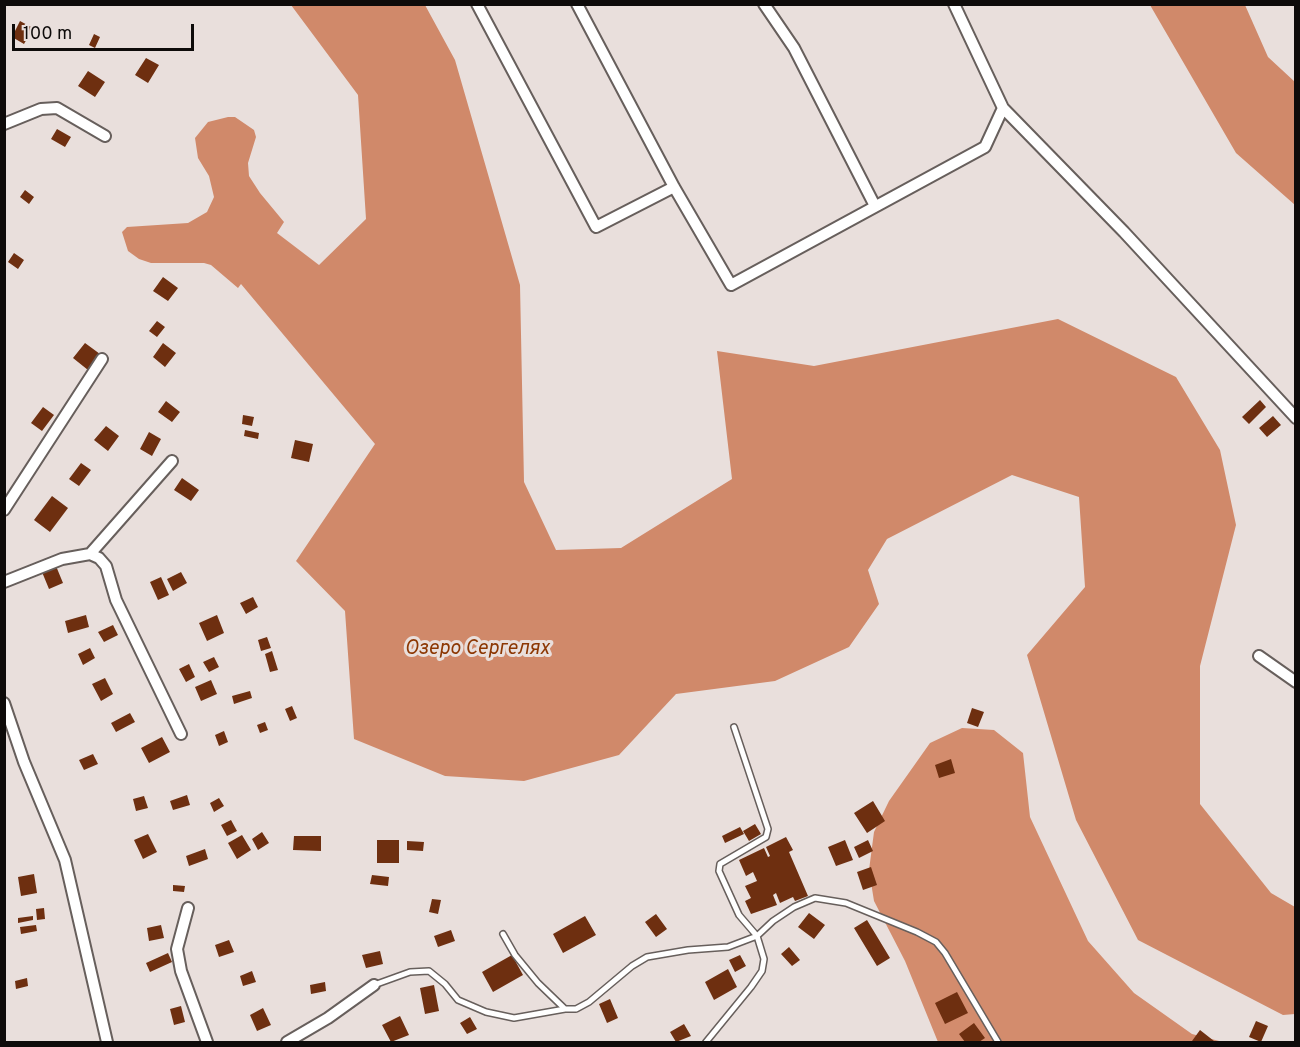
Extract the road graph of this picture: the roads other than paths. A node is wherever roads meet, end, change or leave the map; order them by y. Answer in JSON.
{"nodes":[{"id":1,"x":477,"y":4,"type":"edge"},
{"id":2,"x":577,"y":4,"type":"edge"},
{"id":3,"x":764,"y":4,"type":"edge"},
{"id":4,"x":954,"y":4,"type":"edge"},
{"id":5,"x":1003,"y":108,"type":"junction"},
{"id":6,"x":4,"y":124,"type":"edge"},
{"id":7,"x":105,"y":136,"type":"dead end"},
{"id":8,"x":674,"y":187,"type":"junction"},
{"id":9,"x":875,"y":206,"type":"junction"},
{"id":10,"x":102,"y":359,"type":"dead end"},
{"id":11,"x":1296,"y":418,"type":"edge"},
{"id":12,"x":172,"y":461,"type":"dead end"},
{"id":13,"x":4,"y":510,"type":"edge"},
{"id":14,"x":90,"y":554,"type":"junction"},
{"id":15,"x":4,"y":582,"type":"edge"},
{"id":16,"x":1259,"y":656,"type":"dead end"},
{"id":17,"x":1296,"y":682,"type":"edge"},
{"id":18,"x":4,"y":703,"type":"edge"},
{"id":19,"x":7,"y":719,"type":"edge"},
{"id":20,"x":734,"y":727,"type":"dead end"},
{"id":21,"x":181,"y":734,"type":"dead end"},
{"id":22,"x":188,"y":908,"type":"dead end"},
{"id":23,"x":503,"y":934,"type":"dead end"},
{"id":24,"x":757,"y":936,"type":"junction"},
{"id":25,"x":374,"y":985,"type":"joint"},
{"id":26,"x":565,"y":1009,"type":"junction"},
{"id":27,"x":107,"y":1042,"type":"edge"},
{"id":28,"x":207,"y":1042,"type":"edge"},
{"id":29,"x":287,"y":1042,"type":"edge"},
{"id":30,"x":706,"y":1042,"type":"edge"},
{"id":31,"x":998,"y":1042,"type":"edge"}],
"edges":[{"from":1,"to":8,"type":"street"},
{"from":2,"to":8,"type":"street"},
{"from":3,"to":9,"type":"street"},
{"from":4,"to":5,"type":"street"},
{"from":5,"to":9,"type":"street"},
{"from":5,"to":11,"type":"street"},
{"from":6,"to":7,"type":"street"},
{"from":8,"to":9,"type":"street"},
{"from":10,"to":13,"type":"street"},
{"from":12,"to":14,"type":"street"},
{"from":14,"to":15,"type":"street"},
{"from":14,"to":21,"type":"street"},
{"from":16,"to":17,"type":"street"},
{"from":18,"to":19,"type":"street"},
{"from":19,"to":27,"type":"street"},
{"from":20,"to":24,"type":"lane"},
{"from":22,"to":28,"type":"street"},
{"from":23,"to":26,"type":"lane"},
{"from":24,"to":26,"type":"lane"},
{"from":24,"to":30,"type":"lane"},
{"from":24,"to":31,"type":"lane"},
{"from":25,"to":26,"type":"lane"},
{"from":25,"to":29,"type":"street"}]}
